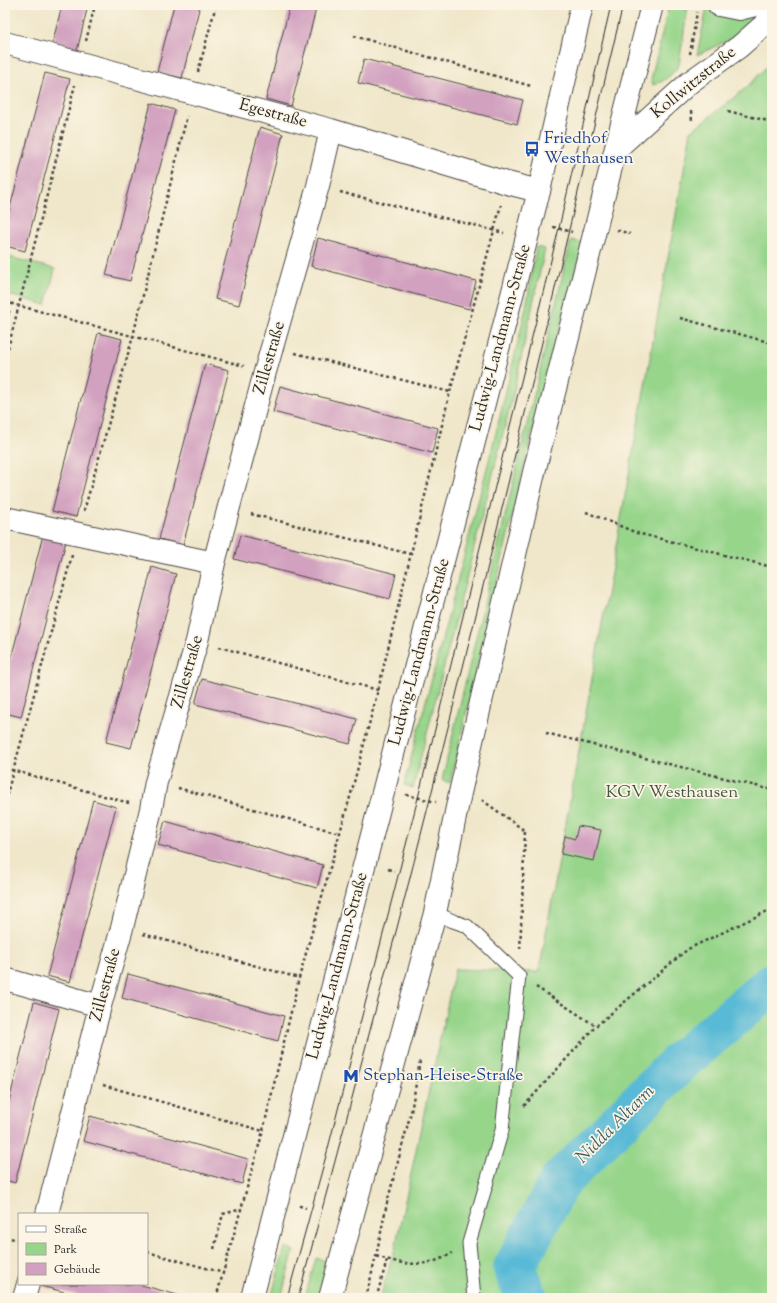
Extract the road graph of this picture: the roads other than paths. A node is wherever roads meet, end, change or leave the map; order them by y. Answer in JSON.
{"nodes":[{"id":1,"x":582,"y":5,"type":"edge"},
{"id":2,"x":652,"y":5,"type":"edge"},
{"id":3,"x":718,"y":5,"type":"edge"},
{"id":4,"x":755,"y":5,"type":"edge"},
{"id":5,"x":772,"y":18,"type":"edge"},
{"id":6,"x":5,"y":43,"type":"edge"},
{"id":7,"x":331,"y":130,"type":"junction"},
{"id":8,"x":617,"y":148,"type":"junction"},
{"id":9,"x":539,"y":191,"type":"junction"},
{"id":10,"x":5,"y":518,"type":"edge"},
{"id":11,"x":214,"y":563,"type":"junction"},
{"id":12,"x":435,"y":913,"type":"junction"},
{"id":13,"x":5,"y":979,"type":"edge"},
{"id":14,"x":100,"y":1006,"type":"junction"},
{"id":15,"x":48,"y":1213,"type":"edge"},
{"id":16,"x":28,"y":1285,"type":"edge"},
{"id":17,"x":24,"y":1298,"type":"edge"},
{"id":18,"x":252,"y":1298,"type":"edge"},
{"id":19,"x":330,"y":1298,"type":"edge"},
{"id":20,"x":474,"y":1298,"type":"edge"}],
"edges":[{"from":1,"to":9,"type":"main road","name":"Ludwig-Landmann-Straße"},
{"from":2,"to":8,"type":"main road"},
{"from":3,"to":4,"type":"main road"},
{"from":5,"to":8,"type":"main road","name":"Kollwitzstraße"},
{"from":6,"to":7,"type":"main road","name":"Egestraße"},
{"from":7,"to":9,"type":"main road","name":"Egestraße"},
{"from":7,"to":11,"type":"main road","name":"Zillestraße"},
{"from":8,"to":12,"type":"main road"},
{"from":9,"to":18,"type":"main road","name":"Ludwig-Landmann-Straße"},
{"from":10,"to":11,"type":"main road"},
{"from":11,"to":14,"type":"main road","name":"Zillestraße"},
{"from":12,"to":19,"type":"main road"},
{"from":12,"to":20,"type":"lane"},
{"from":13,"to":14,"type":"main road"},
{"from":14,"to":15,"type":"main road","name":"Zillestraße"},
{"from":16,"to":17,"type":"main road"}]}
